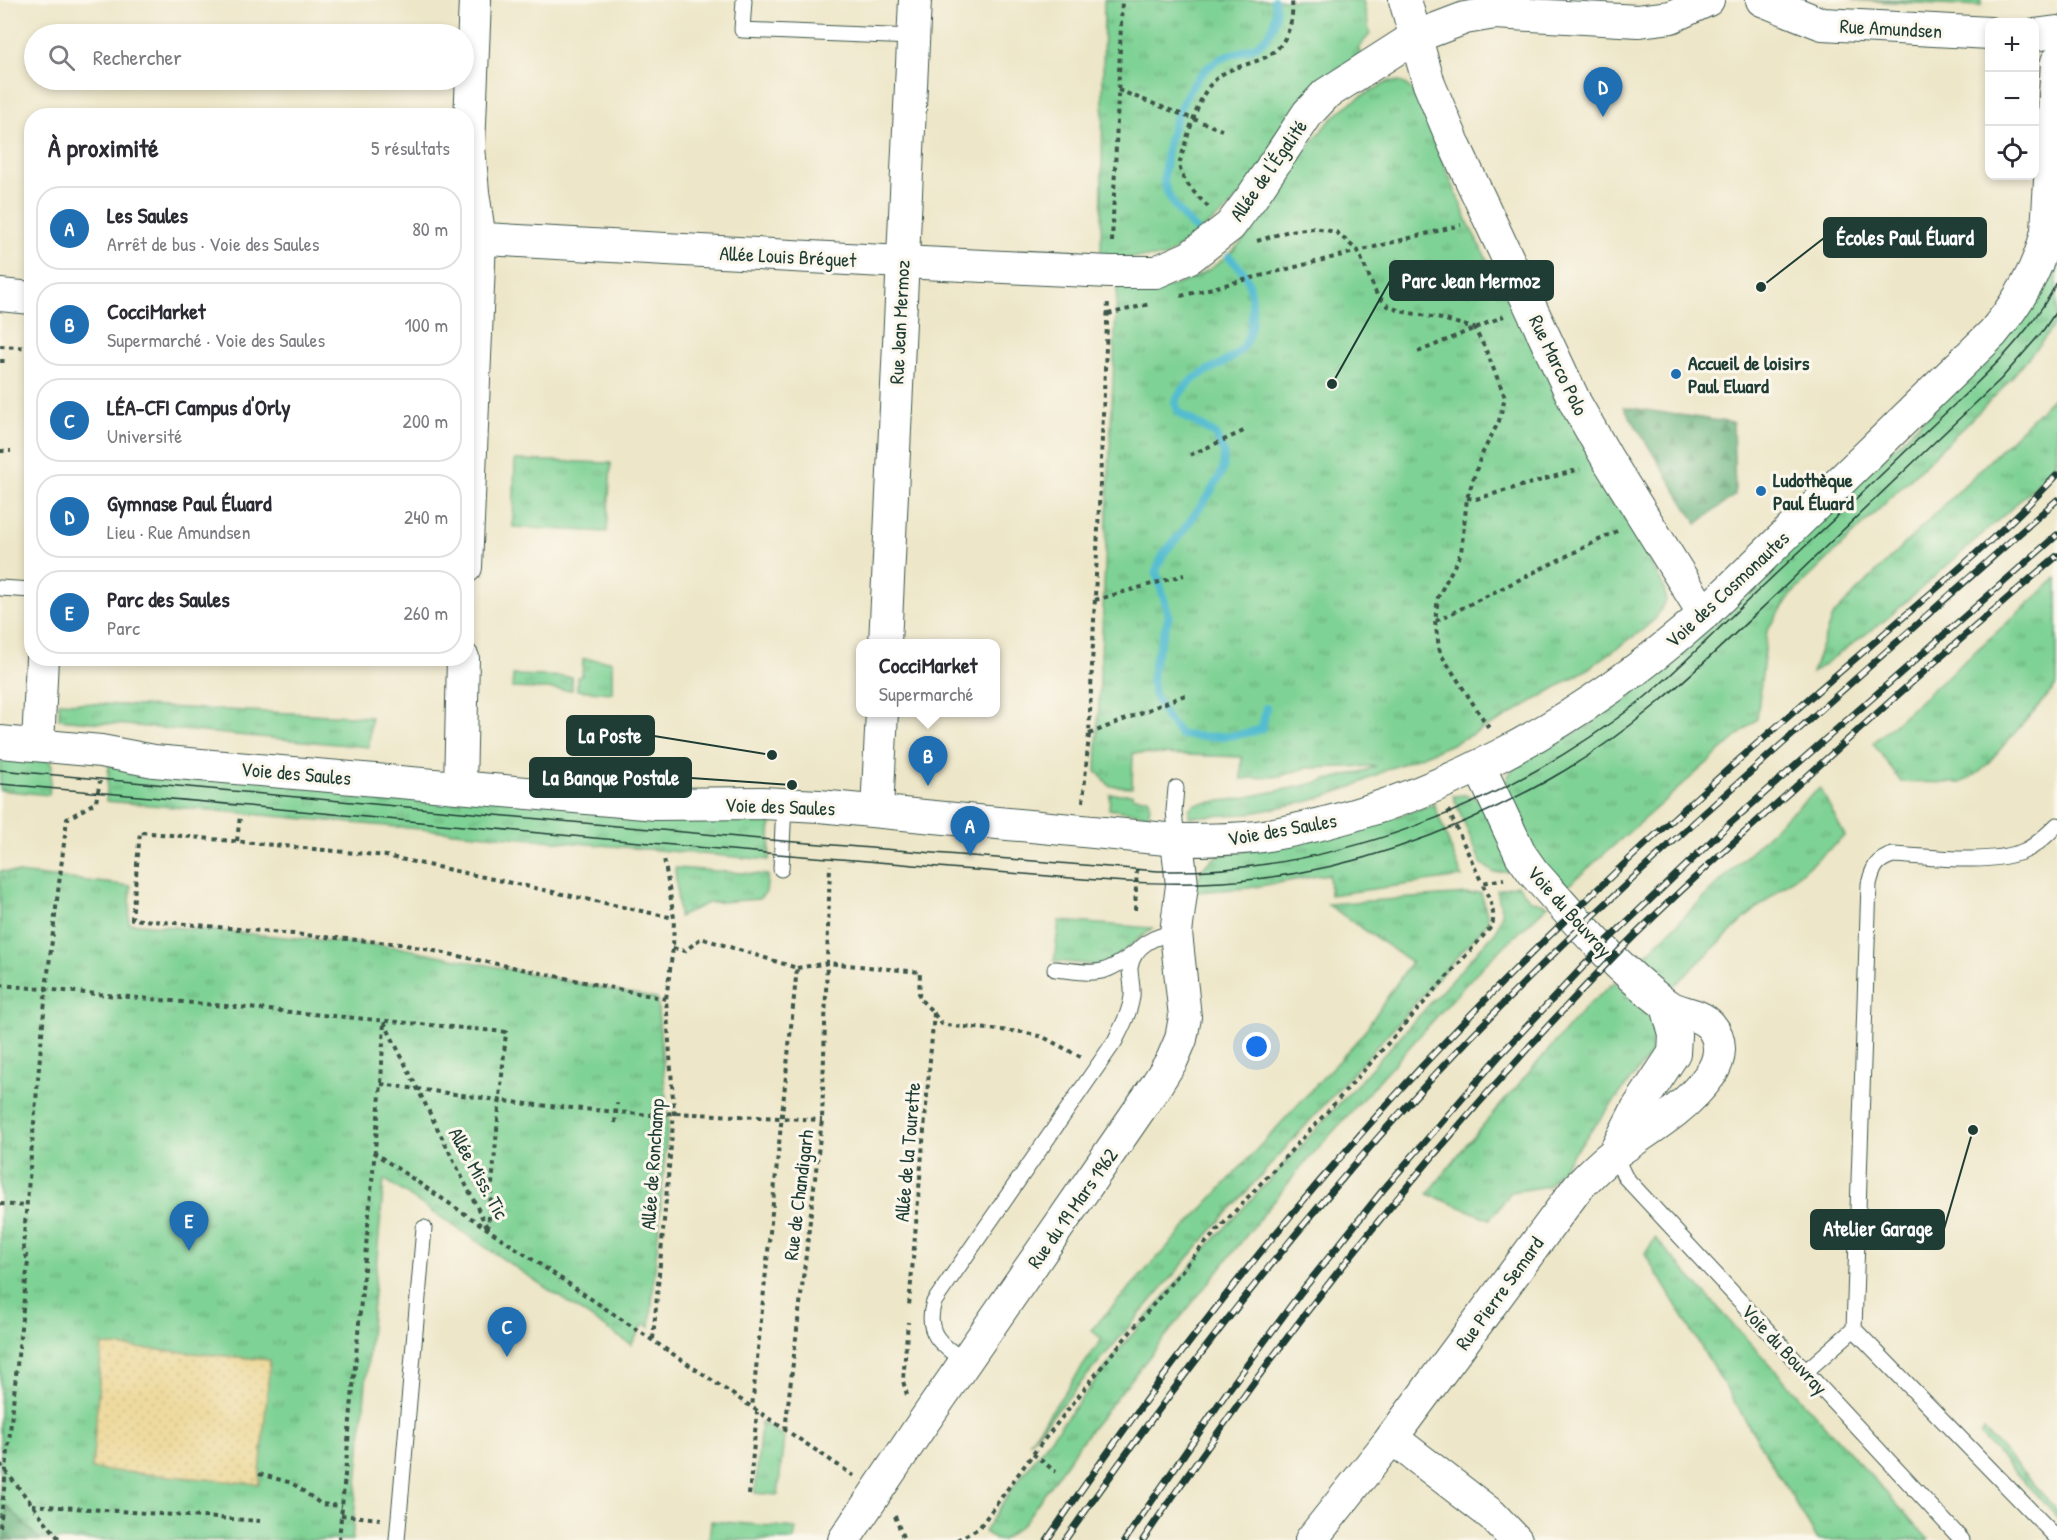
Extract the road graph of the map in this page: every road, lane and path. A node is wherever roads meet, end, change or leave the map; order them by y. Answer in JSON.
{"nodes":[{"id":1,"x":475,"y":0,"type":"edge"},
{"id":2,"x":744,"y":0,"type":"edge"},
{"id":3,"x":915,"y":0,"type":"edge"},
{"id":4,"x":1122,"y":0,"type":"edge"},
{"id":5,"x":1292,"y":0,"type":"edge"},
{"id":6,"x":1405,"y":0,"type":"edge"},
{"id":7,"x":1708,"y":0,"type":"edge"},
{"id":8,"x":1762,"y":0,"type":"edge"},
{"id":9,"x":474,"y":24,"type":"edge"},
{"id":10,"x":2057,"y":32,"type":"edge"},
{"id":11,"x":1985,"y":33,"type":"edge"},
{"id":12,"x":2039,"y":34,"type":"edge"},
{"id":13,"x":913,"y":37,"type":"junction"},
{"id":14,"x":1415,"y":37,"type":"junction"},
{"id":15,"x":2057,"y":62,"type":"edge"},
{"id":16,"x":471,"y":90,"type":"edge"},
{"id":17,"x":1118,"y":90,"type":"junction"},
{"id":18,"x":471,"y":108,"type":"edge"},
{"id":19,"x":1192,"y":119,"type":"junction"},
{"id":20,"x":1222,"y":130,"type":"dead end"},
{"id":21,"x":1488,"y":219,"type":"junction"},
{"id":22,"x":1230,"y":226,"type":"junction"},
{"id":23,"x":474,"y":239,"type":"edge"},
{"id":24,"x":1358,"y":251,"type":"junction"},
{"id":25,"x":902,"y":262,"type":"junction"},
{"id":26,"x":1110,"y":272,"type":"junction"},
{"id":27,"x":1232,"y":283,"type":"dead end"},
{"id":28,"x":0,"y":295,"type":"edge"},
{"id":29,"x":24,"y":297,"type":"edge"},
{"id":30,"x":1529,"y":304,"type":"junction"},
{"id":31,"x":1474,"y":328,"type":"junction"},
{"id":32,"x":0,"y":346,"type":"edge"},
{"id":33,"x":24,"y":348,"type":"edge"},
{"id":34,"x":1418,"y":352,"type":"dead end"},
{"id":35,"x":0,"y":361,"type":"edge"},
{"id":36,"x":9,"y":361,"type":"dead end"},
{"id":37,"x":1246,"y":430,"type":"dead end"},
{"id":38,"x":0,"y":451,"type":"edge"},
{"id":39,"x":11,"y":451,"type":"dead end"},
{"id":40,"x":1190,"y":454,"type":"dead end"},
{"id":41,"x":1583,"y":468,"type":"dead end"},
{"id":42,"x":1467,"y":498,"type":"junction"},
{"id":43,"x":1620,"y":530,"type":"dead end"},
{"id":44,"x":1184,"y":575,"type":"dead end"},
{"id":45,"x":0,"y":588,"type":"edge"},
{"id":46,"x":24,"y":590,"type":"edge"},
{"id":47,"x":1095,"y":600,"type":"junction"},
{"id":48,"x":1704,"y":614,"type":"junction"},
{"id":49,"x":1435,"y":622,"type":"junction"},
{"id":50,"x":885,"y":639,"type":"edge"},
{"id":51,"x":42,"y":666,"type":"edge"},
{"id":52,"x":463,"y":666,"type":"edge"},
{"id":53,"x":1185,"y":695,"type":"dead end"},
{"id":54,"x":882,"y":717,"type":"edge"},
{"id":55,"x":1490,"y":730,"type":"dead end"},
{"id":56,"x":1089,"y":734,"type":"junction"},
{"id":57,"x":0,"y":742,"type":"edge"},
{"id":58,"x":38,"y":745,"type":"junction"},
{"id":59,"x":1479,"y":766,"type":"junction"},
{"id":60,"x":100,"y":778,"type":"dead end"},
{"id":61,"x":460,"y":787,"type":"junction"},
{"id":62,"x":1176,"y":788,"type":"dead end"},
{"id":63,"x":784,"y":804,"type":"junction"},
{"id":64,"x":1083,"y":806,"type":"dead end"},
{"id":65,"x":1446,"y":806,"type":"dead end"},
{"id":66,"x":877,"y":811,"type":"junction"},
{"id":67,"x":240,"y":816,"type":"dead end"},
{"id":68,"x":2057,"y":825,"type":"edge"},
{"id":69,"x":1177,"y":840,"type":"junction"},
{"id":70,"x":237,"y":841,"type":"junction"},
{"id":71,"x":664,"y":858,"type":"dead end"},
{"id":72,"x":1138,"y":862,"type":"dead end"},
{"id":73,"x":830,"y":865,"type":"dead end"},
{"id":74,"x":781,"y":870,"type":"dead end"},
{"id":75,"x":1510,"y":877,"type":"dead end"},
{"id":76,"x":1482,"y":883,"type":"junction"},
{"id":77,"x":1135,"y":910,"type":"dead end"},
{"id":78,"x":674,"y":918,"type":"junction"},
{"id":79,"x":1176,"y":933,"type":"junction"},
{"id":80,"x":673,"y":948,"type":"junction"},
{"id":81,"x":1136,"y":952,"type":"junction"},
{"id":82,"x":828,"y":963,"type":"junction"},
{"id":83,"x":797,"y":968,"type":"junction"},
{"id":84,"x":1055,"y":969,"type":"dead end"},
{"id":85,"x":0,"y":985,"type":"edge"},
{"id":86,"x":46,"y":989,"type":"junction"},
{"id":87,"x":666,"y":999,"type":"junction"},
{"id":88,"x":1668,"y":1006,"type":"junction"},
{"id":89,"x":934,"y":1013,"type":"junction"},
{"id":90,"x":384,"y":1021,"type":"junction"},
{"id":91,"x":1097,"y":1066,"type":"junction"},
{"id":92,"x":381,"y":1084,"type":"junction"},
{"id":93,"x":417,"y":1090,"type":"junction"},
{"id":94,"x":499,"y":1100,"type":"junction"},
{"id":95,"x":617,"y":1102,"type":"dead end"},
{"id":96,"x":616,"y":1112,"type":"junction"},
{"id":97,"x":674,"y":1113,"type":"junction"},
{"id":98,"x":781,"y":1119,"type":"junction"},
{"id":99,"x":822,"y":1120,"type":"junction"},
{"id":100,"x":615,"y":1123,"type":"dead end"},
{"id":101,"x":374,"y":1152,"type":"junction"},
{"id":102,"x":1614,"y":1154,"type":"junction"},
{"id":103,"x":0,"y":1204,"type":"edge"},
{"id":104,"x":26,"y":1206,"type":"junction"},
{"id":105,"x":424,"y":1228,"type":"dead end"},
{"id":106,"x":488,"y":1228,"type":"junction"},
{"id":107,"x":909,"y":1310,"type":"dead end"},
{"id":108,"x":908,"y":1322,"type":"dead end"},
{"id":109,"x":1854,"y":1329,"type":"junction"},
{"id":110,"x":653,"y":1340,"type":"junction"},
{"id":111,"x":965,"y":1362,"type":"junction"},
{"id":112,"x":1806,"y":1372,"type":"junction"},
{"id":113,"x":752,"y":1407,"type":"junction"},
{"id":114,"x":757,"y":1411,"type":"junction"},
{"id":115,"x":784,"y":1430,"type":"junction"},
{"id":116,"x":918,"y":1430,"type":"junction"},
{"id":117,"x":1392,"y":1438,"type":"junction"},
{"id":118,"x":1033,"y":1454,"type":"junction"},
{"id":119,"x":0,"y":1464,"type":"edge"},
{"id":120,"x":6,"y":1470,"type":"junction"},
{"id":121,"x":1056,"y":1472,"type":"dead end"},
{"id":122,"x":260,"y":1474,"type":"dead end"},
{"id":123,"x":858,"y":1479,"type":"dead end"},
{"id":124,"x":749,"y":1495,"type":"dead end"},
{"id":125,"x":32,"y":1505,"type":"junction"},
{"id":126,"x":342,"y":1506,"type":"junction"},
{"id":127,"x":341,"y":1515,"type":"junction"},
{"id":128,"x":260,"y":1521,"type":"dead end"},
{"id":129,"x":398,"y":1521,"type":"junction"},
{"id":130,"x":0,"y":1527,"type":"edge"},
{"id":131,"x":2057,"y":1538,"type":"edge"},
{"id":132,"x":60,"y":1540,"type":"edge"},
{"id":133,"x":339,"y":1540,"type":"edge"},
{"id":134,"x":397,"y":1540,"type":"edge"},
{"id":135,"x":844,"y":1540,"type":"edge"},
{"id":136,"x":957,"y":1540,"type":"edge"},
{"id":137,"x":1311,"y":1540,"type":"edge"},
{"id":138,"x":1516,"y":1540,"type":"edge"},
{"id":139,"x":1962,"y":1540,"type":"edge"}],
"edges":[{"from":1,"to":9,"type":"street"},
{"from":2,"to":13,"type":"lane"},
{"from":3,"to":13,"type":"street","name":"Rue Jean Mermoz"},
{"from":4,"to":17,"type":"path"},
{"from":5,"to":19,"type":"path"},
{"from":6,"to":14,"type":"street","name":"Rue Marco Polo"},
{"from":7,"to":14,"type":"street"},
{"from":8,"to":11,"type":"street","name":"Rue Amundsen"},
{"from":10,"to":12,"type":"street"},
{"from":13,"to":25,"type":"street","name":"Rue Jean Mermoz"},
{"from":14,"to":21,"type":"street","name":"Rue Marco Polo"},
{"from":14,"to":22,"type":"street","name":"Allée de l'Égalité"},
{"from":15,"to":48,"type":"street","name":"Voie des Cosmonautes"},
{"from":16,"to":18,"type":"street"},
{"from":17,"to":19,"type":"path"},
{"from":17,"to":26,"type":"path"},
{"from":19,"to":20,"type":"path"},
{"from":19,"to":22,"type":"path"},
{"from":21,"to":24,"type":"path"},
{"from":21,"to":30,"type":"street","name":"Rue Marco Polo"},
{"from":22,"to":24,"type":"path"},
{"from":22,"to":26,"type":"street","name":"Allée de l'Égalité"},
{"from":23,"to":25,"type":"street","name":"Allée Louis Bréguet"},
{"from":24,"to":27,"type":"path"},
{"from":24,"to":31,"type":"path"},
{"from":25,"to":26,"type":"street","name":"Allée Louis Bréguet"},
{"from":25,"to":50,"type":"street","name":"Rue Jean Mermoz"},
{"from":26,"to":47,"type":"path"},
{"from":28,"to":29,"type":"street"},
{"from":30,"to":31,"type":"path"},
{"from":30,"to":48,"type":"street","name":"Rue Marco Polo"},
{"from":31,"to":34,"type":"path"},
{"from":31,"to":42,"type":"path"},
{"from":32,"to":33,"type":"path"},
{"from":35,"to":36,"type":"path"},
{"from":37,"to":40,"type":"path"},
{"from":38,"to":39,"type":"path"},
{"from":41,"to":42,"type":"path"},
{"from":42,"to":49,"type":"path"},
{"from":43,"to":49,"type":"path"},
{"from":44,"to":47,"type":"path"},
{"from":45,"to":46,"type":"lane"},
{"from":47,"to":56,"type":"path"},
{"from":48,"to":59,"type":"street","name":"Voie des Cosmonautes"},
{"from":49,"to":55,"type":"path"},
{"from":51,"to":58,"type":"street"},
{"from":52,"to":61,"type":"street"},
{"from":53,"to":56,"type":"path"},
{"from":54,"to":66,"type":"street"},
{"from":56,"to":64,"type":"path"},
{"from":57,"to":58,"type":"street","name":"Voie des Saules"},
{"from":58,"to":61,"type":"street","name":"Voie des Saules"},
{"from":59,"to":69,"type":"street","name":"Voie des Saules"},
{"from":59,"to":88,"type":"street","name":"Voie du Bouvray"},
{"from":60,"to":86,"type":"path"},
{"from":61,"to":63,"type":"street","name":"Voie des Saules"},
{"from":62,"to":69,"type":"lane"},
{"from":63,"to":66,"type":"street","name":"Voie des Saules"},
{"from":63,"to":74,"type":"lane"},
{"from":65,"to":76,"type":"path"},
{"from":66,"to":69,"type":"street","name":"Voie des Saules"},
{"from":67,"to":70,"type":"path"},
{"from":68,"to":109,"type":"lane"},
{"from":69,"to":79,"type":"street","name":"Rue du 19 Mars 1962"},
{"from":70,"to":78,"type":"path"},
{"from":70,"to":87,"type":"path"},
{"from":71,"to":78,"type":"path","name":"Allée de Ronchamp"},
{"from":72,"to":77,"type":"path"},
{"from":73,"to":82,"type":"path","name":"Rue de Chandigarh"},
{"from":75,"to":76,"type":"path"},
{"from":76,"to":118,"type":"path"},
{"from":78,"to":80,"type":"path","name":"Allée de Ronchamp"},
{"from":79,"to":81,"type":"lane"},
{"from":79,"to":111,"type":"street","name":"Rue du 19 Mars 1962"},
{"from":80,"to":83,"type":"path"},
{"from":80,"to":87,"type":"path","name":"Allée de Ronchamp"},
{"from":81,"to":84,"type":"lane"},
{"from":81,"to":91,"type":"lane"},
{"from":82,"to":83,"type":"path"},
{"from":82,"to":89,"type":"path"},
{"from":82,"to":99,"type":"path","name":"Rue de Chandigarh"},
{"from":83,"to":98,"type":"path"},
{"from":85,"to":86,"type":"path"},
{"from":86,"to":90,"type":"path"},
{"from":86,"to":104,"type":"path"},
{"from":87,"to":97,"type":"path","name":"Allée de Ronchamp"},
{"from":88,"to":102,"type":"street"},
{"from":88,"to":102,"type":"street","name":"Voie du Bouvray"},
{"from":89,"to":91,"type":"path"},
{"from":89,"to":107,"type":"path","name":"Allée de la Tourette"},
{"from":90,"to":92,"type":"path"},
{"from":90,"to":93,"type":"path","name":"Allée Miss. Tic"},
{"from":90,"to":94,"type":"path"},
{"from":91,"to":111,"type":"lane"},
{"from":92,"to":93,"type":"path"},
{"from":92,"to":101,"type":"path"},
{"from":93,"to":94,"type":"path"},
{"from":93,"to":106,"type":"path","name":"Allée Miss. Tic"},
{"from":94,"to":96,"type":"path"},
{"from":94,"to":106,"type":"path"},
{"from":95,"to":96,"type":"path"},
{"from":96,"to":97,"type":"path"},
{"from":96,"to":100,"type":"path"},
{"from":97,"to":98,"type":"path"},
{"from":97,"to":110,"type":"path","name":"Allée de Ronchamp"},
{"from":98,"to":99,"type":"path"},
{"from":98,"to":113,"type":"path"},
{"from":99,"to":115,"type":"path","name":"Rue de Chandigarh"},
{"from":101,"to":106,"type":"path"},
{"from":101,"to":126,"type":"path"},
{"from":102,"to":112,"type":"lane","name":"Voie du Bouvray"},
{"from":102,"to":117,"type":"street","name":"Rue Pierre Semard"},
{"from":103,"to":104,"type":"path"},
{"from":104,"to":120,"type":"path"},
{"from":105,"to":129,"type":"lane"},
{"from":106,"to":110,"type":"path","name":"Allée Miss. Tic"},
{"from":108,"to":116,"type":"path"},
{"from":109,"to":112,"type":"lane"},
{"from":109,"to":131,"type":"lane"},
{"from":110,"to":113,"type":"path","name":"Allée Miss. Tic"},
{"from":111,"to":116,"type":"street","name":"Rue du 19 Mars 1962"},
{"from":112,"to":139,"type":"lane","name":"Voie du Bouvray"},
{"from":113,"to":114,"type":"path","name":"Allée Miss. Tic"},
{"from":114,"to":115,"type":"path","name":"Allée Miss. Tic"},
{"from":114,"to":124,"type":"path"},
{"from":115,"to":123,"type":"path","name":"Allée Miss. Tic"},
{"from":116,"to":135,"type":"street","name":"Rue du 19 Mars 1962"},
{"from":117,"to":137,"type":"street","name":"Rue Pierre Semard"},
{"from":117,"to":138,"type":"street"},
{"from":118,"to":121,"type":"path"},
{"from":118,"to":136,"type":"path"},
{"from":119,"to":120,"type":"path"},
{"from":120,"to":125,"type":"path"},
{"from":120,"to":130,"type":"path"},
{"from":122,"to":126,"type":"path"},
{"from":125,"to":128,"type":"path"},
{"from":125,"to":132,"type":"path"},
{"from":126,"to":127,"type":"path"},
{"from":127,"to":129,"type":"path"},
{"from":127,"to":133,"type":"path"},
{"from":129,"to":134,"type":"lane"}]}
